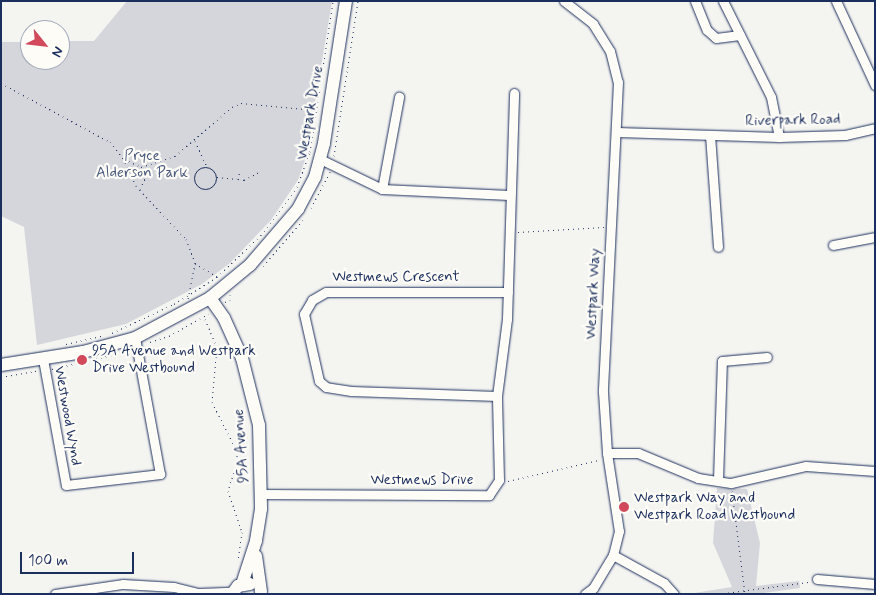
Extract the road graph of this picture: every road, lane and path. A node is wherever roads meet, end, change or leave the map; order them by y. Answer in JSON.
{"nodes":[{"id":1,"x":333,"y":1,"type":"edge"},
{"id":2,"x":346,"y":1,"type":"edge"},
{"id":3,"x":695,"y":1,"type":"edge"},
{"id":4,"x":723,"y":1,"type":"edge"},
{"id":5,"x":836,"y":1,"type":"edge"},
{"id":6,"x":567,"y":2,"type":"edge"},
{"id":7,"x":740,"y":35,"type":"junction"},
{"id":8,"x":1,"y":83,"type":"edge"},
{"id":9,"x":875,"y":85,"type":"edge"},
{"id":10,"x":514,"y":93,"type":"dead end"},
{"id":11,"x":399,"y":97,"type":"dead end"},
{"id":12,"x":317,"y":110,"type":"junction"},
{"id":13,"x":875,"y":128,"type":"edge"},
{"id":14,"x":617,"y":132,"type":"junction"},
{"id":15,"x":710,"y":135,"type":"junction"},
{"id":16,"x":779,"y":137,"type":"junction"},
{"id":17,"x":195,"y":141,"type":"junction"},
{"id":18,"x":123,"y":158,"type":"junction"},
{"id":19,"x":320,"y":159,"type":"junction"},
{"id":20,"x":152,"y":166,"type":"junction"},
{"id":21,"x":207,"y":167,"type":"junction"},
{"id":22,"x":261,"y":171,"type":"dead end"},
{"id":23,"x":240,"y":172,"type":"dead end"},
{"id":24,"x":216,"y":177,"type":"junction"},
{"id":25,"x":237,"y":179,"type":"junction"},
{"id":26,"x":382,"y":189,"type":"junction"},
{"id":27,"x":139,"y":190,"type":"junction"},
{"id":28,"x":509,"y":195,"type":"junction"},
{"id":29,"x":612,"y":227,"type":"junction"},
{"id":30,"x":507,"y":232,"type":"junction"},
{"id":31,"x":875,"y":237,"type":"edge"},
{"id":32,"x":833,"y":245,"type":"dead end"},
{"id":33,"x":718,"y":247,"type":"dead end"},
{"id":34,"x":195,"y":263,"type":"junction"},
{"id":35,"x":223,"y":287,"type":"junction"},
{"id":36,"x":508,"y":292,"type":"junction"},
{"id":37,"x":186,"y":296,"type":"junction"},
{"id":38,"x":210,"y":298,"type":"junction"},
{"id":39,"x":196,"y":314,"type":"junction"},
{"id":40,"x":205,"y":318,"type":"dead end"},
{"id":41,"x":135,"y":338,"type":"junction"},
{"id":42,"x":60,"y":345,"type":"dead end"},
{"id":43,"x":767,"y":357,"type":"dead end"},
{"id":44,"x":43,"y":359,"type":"junction"},
{"id":45,"x":1,"y":365,"type":"edge"},
{"id":46,"x":497,"y":396,"type":"junction"},
{"id":47,"x":607,"y":453,"type":"junction"},
{"id":48,"x":875,"y":471,"type":"edge"},
{"id":49,"x":499,"y":480,"type":"junction"},
{"id":50,"x":718,"y":480,"type":"junction"},
{"id":51,"x":730,"y":483,"type":"junction"},
{"id":52,"x":261,"y":494,"type":"junction"},
{"id":53,"x":256,"y":541,"type":"junction"},
{"id":54,"x":613,"y":555,"type":"junction"},
{"id":55,"x":238,"y":565,"type":"dead end"},
{"id":56,"x":818,"y":579,"type":"joint"},
{"id":57,"x":875,"y":584,"type":"edge"},
{"id":58,"x":235,"y":590,"type":"edge"},
{"id":59,"x":174,"y":591,"type":"edge"},
{"id":60,"x":745,"y":592,"type":"edge"},
{"id":61,"x":200,"y":593,"type":"edge"},
{"id":62,"x":261,"y":593,"type":"edge"},
{"id":63,"x":55,"y":594,"type":"edge"},
{"id":64,"x":585,"y":594,"type":"edge"},
{"id":65,"x":674,"y":594,"type":"edge"},
{"id":66,"x":718,"y":594,"type":"edge"}],
"edges":[{"from":1,"to":12,"type":"path"},
{"from":2,"to":19,"type":"street","name":"Westpark Drive"},
{"from":3,"to":7,"type":"street"},
{"from":4,"to":7,"type":"street"},
{"from":5,"to":9,"type":"street"},
{"from":6,"to":14,"type":"street","name":"Westpark Way"},
{"from":7,"to":16,"type":"street"},
{"from":8,"to":18,"type":"path"},
{"from":10,"to":28,"type":"street"},
{"from":11,"to":26,"type":"street"},
{"from":12,"to":17,"type":"path"},
{"from":12,"to":35,"type":"path"},
{"from":13,"to":16,"type":"street","name":"Riverpark Road"},
{"from":14,"to":15,"type":"street","name":"Riverpark Road"},
{"from":14,"to":29,"type":"street","name":"Westpark Way"},
{"from":15,"to":16,"type":"street","name":"Riverpark Road"},
{"from":15,"to":33,"type":"street"},
{"from":17,"to":20,"type":"path"},
{"from":17,"to":21,"type":"path"},
{"from":18,"to":20,"type":"path"},
{"from":18,"to":27,"type":"path"},
{"from":19,"to":26,"type":"street"},
{"from":19,"to":35,"type":"street","name":"Westpark Drive"},
{"from":20,"to":27,"type":"path"},
{"from":21,"to":24,"type":"path"},
{"from":21,"to":24,"type":"path"},
{"from":22,"to":25,"type":"path"},
{"from":23,"to":25,"type":"path"},
{"from":24,"to":25,"type":"path"},
{"from":26,"to":28,"type":"street"},
{"from":27,"to":34,"type":"path"},
{"from":28,"to":30,"type":"street"},
{"from":29,"to":30,"type":"path"},
{"from":29,"to":47,"type":"street","name":"Westpark Way"},
{"from":30,"to":36,"type":"street"},
{"from":31,"to":32,"type":"street"},
{"from":34,"to":35,"type":"path"},
{"from":34,"to":37,"type":"path"},
{"from":35,"to":37,"type":"path"},
{"from":35,"to":38,"type":"street","name":"Westpark Drive"},
{"from":36,"to":46,"type":"street"},
{"from":36,"to":46,"type":"street","name":"Westmews Crescent"},
{"from":37,"to":39,"type":"path"},
{"from":37,"to":42,"type":"path"},
{"from":38,"to":39,"type":"street","name":"Westpark Drive"},
{"from":38,"to":52,"type":"street","name":"95A Avenue"},
{"from":39,"to":41,"type":"street","name":"Westpark Drive"},
{"from":40,"to":55,"type":"path"},
{"from":41,"to":44,"type":"street","name":"Westpark Drive"},
{"from":41,"to":44,"type":"street","name":"Westwood Wynd"},
{"from":43,"to":50,"type":"street"},
{"from":44,"to":45,"type":"street","name":"Westpark Drive"},
{"from":46,"to":49,"type":"street"},
{"from":47,"to":49,"type":"path"},
{"from":47,"to":50,"type":"street"},
{"from":47,"to":54,"type":"street","name":"Westpark Way"},
{"from":48,"to":51,"type":"street"},
{"from":49,"to":52,"type":"street","name":"Westmews Drive"},
{"from":50,"to":51,"type":"street"},
{"from":51,"to":60,"type":"path"},
{"from":52,"to":53,"type":"street","name":"95A Avenue"},
{"from":53,"to":58,"type":"street","name":"95A Avenue"},
{"from":53,"to":62,"type":"street","name":"95A Avenue"},
{"from":54,"to":64,"type":"street","name":"Westpark Way"},
{"from":54,"to":65,"type":"street"},
{"from":56,"to":57,"type":"street"},
{"from":56,"to":60,"type":"path"},
{"from":58,"to":61,"type":"street"},
{"from":58,"to":62,"type":"street"},
{"from":59,"to":61,"type":"street"},
{"from":59,"to":63,"type":"street"},
{"from":60,"to":66,"type":"path"}]}
